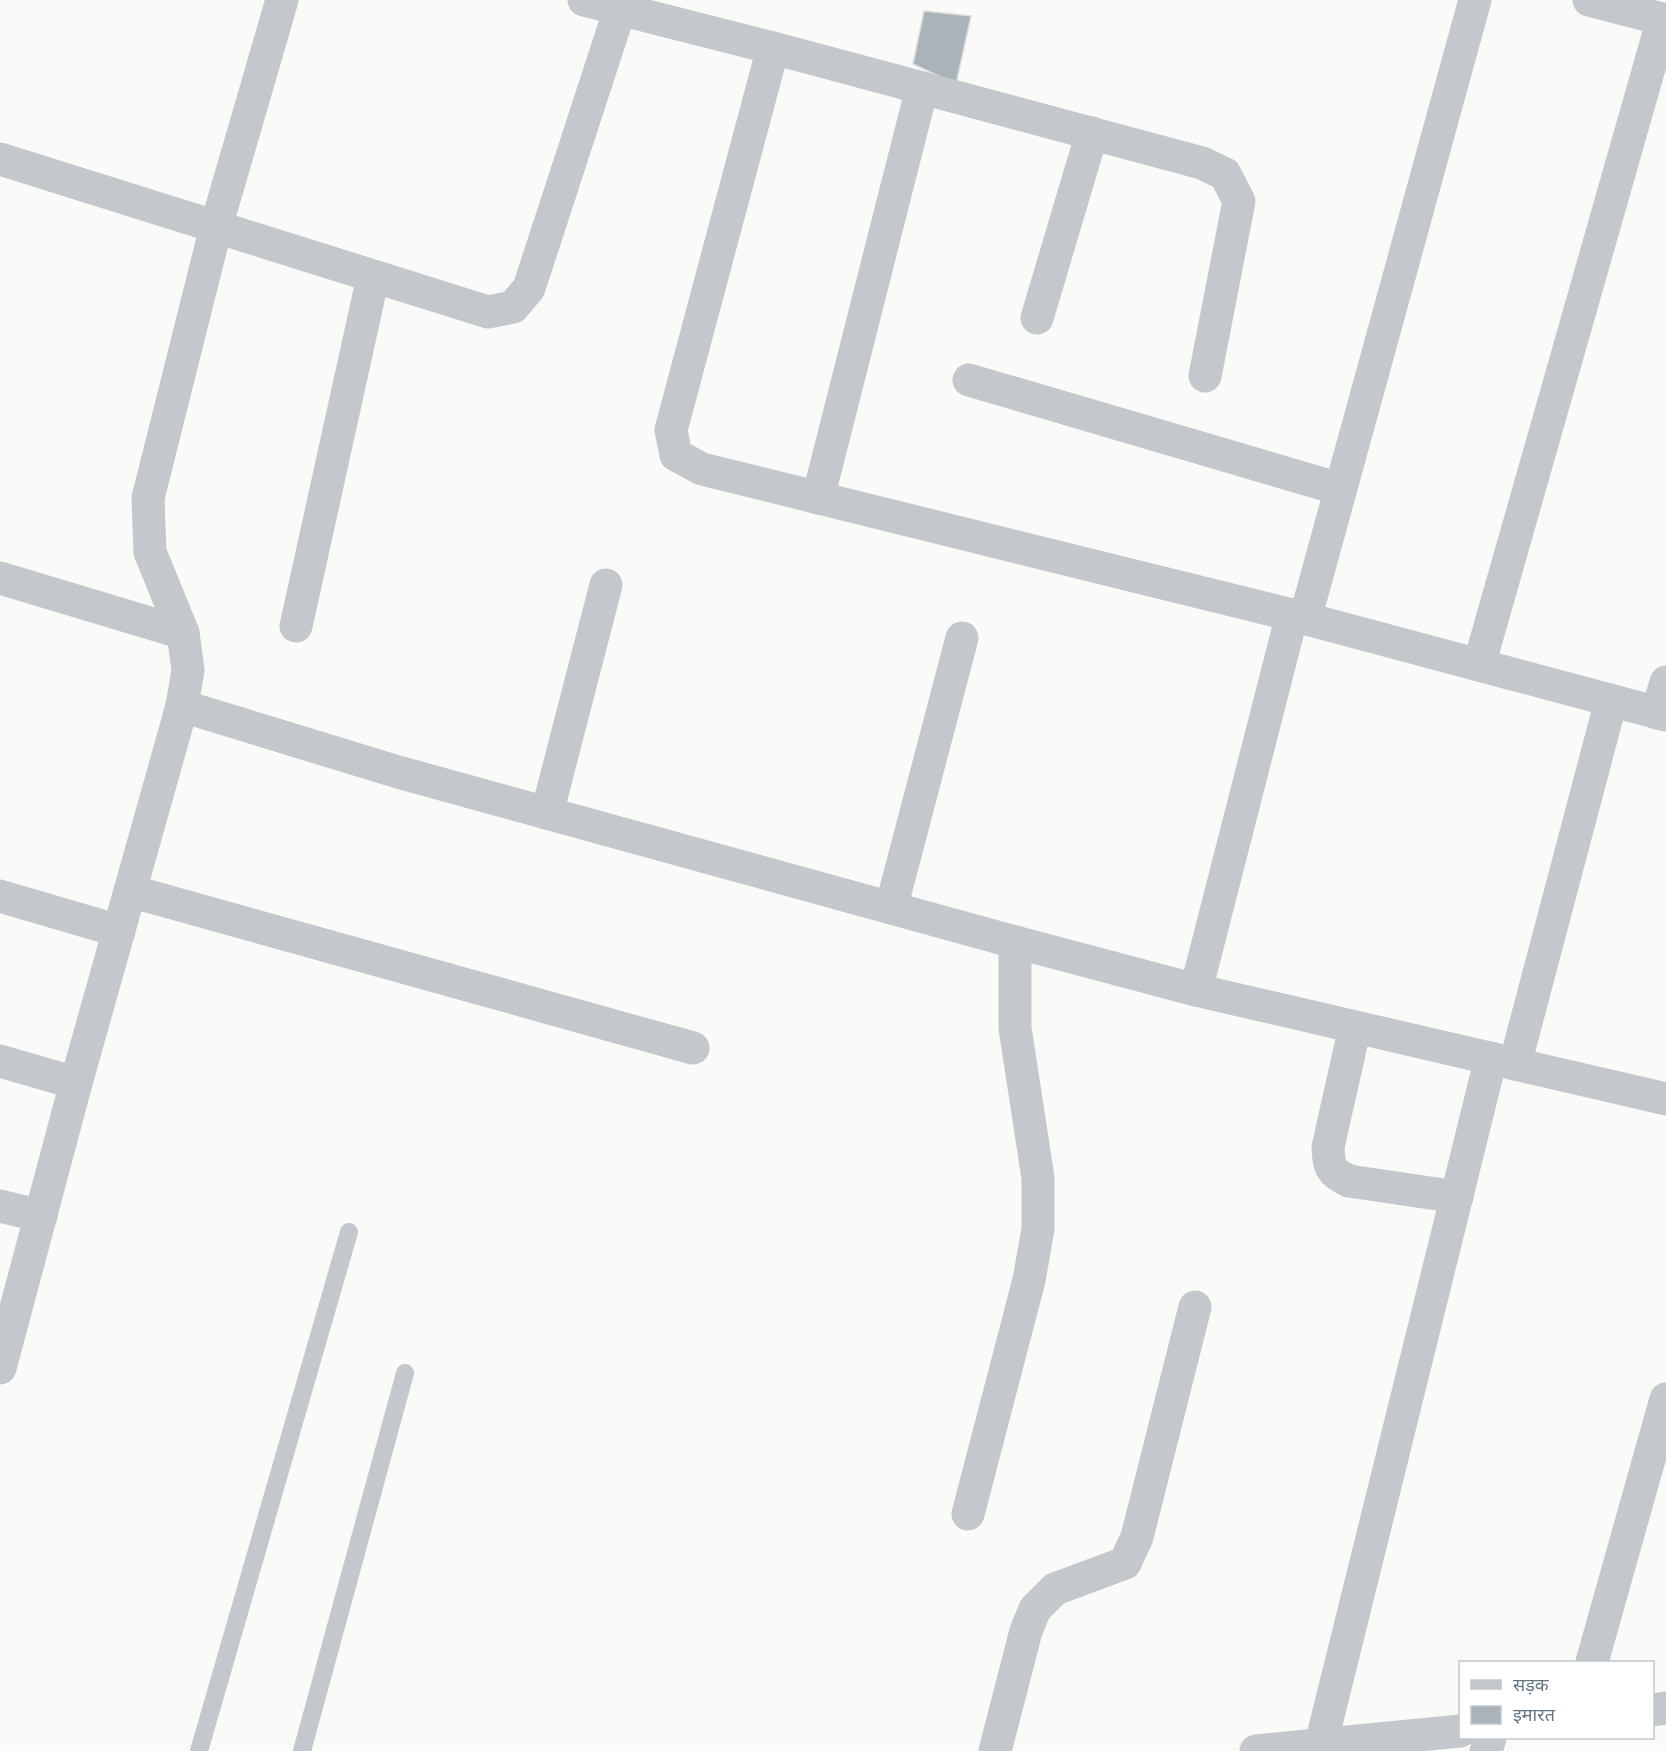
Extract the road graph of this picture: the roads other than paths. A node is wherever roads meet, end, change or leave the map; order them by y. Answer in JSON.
{"nodes":[{"id":1,"x":282,"y":0,"type":"edge"},
{"id":2,"x":584,"y":0,"type":"edge"},
{"id":3,"x":1475,"y":0,"type":"edge"},
{"id":4,"x":1589,"y":0,"type":"edge"},
{"id":5,"x":620,"y":9,"type":"junction"},
{"id":6,"x":1665,"y":20,"type":"edge"},
{"id":7,"x":773,"y":48,"type":"junction"},
{"id":8,"x":922,"y":88,"type":"junction"},
{"id":9,"x":1092,"y":134,"type":"junction"},
{"id":10,"x":0,"y":159,"type":"edge"},
{"id":11,"x":216,"y":227,"type":"junction"},
{"id":12,"x":373,"y":277,"type":"junction"},
{"id":13,"x":1037,"y":318,"type":"dead end"},
{"id":14,"x":1205,"y":376,"type":"dead end"},
{"id":15,"x":969,"y":380,"type":"dead end"},
{"id":16,"x":1340,"y":489,"type":"junction"},
{"id":17,"x":818,"y":498,"type":"junction"},
{"id":18,"x":0,"y":579,"type":"edge"},
{"id":19,"x":606,"y":585,"type":"dead end"},
{"id":20,"x":1298,"y":617,"type":"junction"},
{"id":21,"x":296,"y":626,"type":"dead end"},
{"id":22,"x":183,"y":633,"type":"junction"},
{"id":23,"x":962,"y":638,"type":"dead end"},
{"id":24,"x":1479,"y":665,"type":"junction"},
{"id":25,"x":1666,"y":682,"type":"edge"},
{"id":26,"x":1611,"y":701,"type":"junction"},
{"id":27,"x":182,"y":706,"type":"junction"},
{"id":28,"x":1662,"y":714,"type":"edge"},
{"id":29,"x":547,"y":813,"type":"junction"},
{"id":30,"x":130,"y":891,"type":"junction"},
{"id":31,"x":0,"y":896,"type":"edge"},
{"id":32,"x":891,"y":908,"type":"junction"},
{"id":33,"x":119,"y":932,"type":"junction"},
{"id":34,"x":1015,"y":942,"type":"junction"},
{"id":35,"x":1196,"y":990,"type":"junction"},
{"id":36,"x":1355,"y":1027,"type":"junction"},
{"id":37,"x":693,"y":1048,"type":"dead end"},
{"id":38,"x":0,"y":1061,"type":"edge"},
{"id":39,"x":1503,"y":1061,"type":"junction"},
{"id":40,"x":76,"y":1083,"type":"junction"},
{"id":41,"x":1666,"y":1099,"type":"edge"},
{"id":42,"x":1457,"y":1197,"type":"junction"},
{"id":43,"x":0,"y":1206,"type":"edge"},
{"id":44,"x":41,"y":1216,"type":"junction"},
{"id":45,"x":349,"y":1232,"type":"dead end"},
{"id":46,"x":1195,"y":1307,"type":"dead end"},
{"id":47,"x":0,"y":1368,"type":"edge"},
{"id":48,"x":405,"y":1373,"type":"dead end"},
{"id":49,"x":1666,"y":1400,"type":"edge"},
{"id":50,"x":968,"y":1514,"type":"dead end"},
{"id":51,"x":1592,"y":1661,"type":"edge"},
{"id":52,"x":1459,"y":1731,"type":"edge"},
{"id":53,"x":1321,"y":1744,"type":"junction"},
{"id":54,"x":199,"y":1751,"type":"edge"},
{"id":55,"x":302,"y":1751,"type":"edge"},
{"id":56,"x":995,"y":1751,"type":"edge"},
{"id":57,"x":1256,"y":1751,"type":"edge"}],
"edges":[{"from":1,"to":11,"type":"street"},
{"from":2,"to":5,"type":"street"},
{"from":3,"to":16,"type":"street"},
{"from":4,"to":6,"type":"street"},
{"from":5,"to":7,"type":"street"},
{"from":5,"to":12,"type":"street"},
{"from":6,"to":24,"type":"street"},
{"from":7,"to":8,"type":"street"},
{"from":7,"to":17,"type":"street"},
{"from":8,"to":9,"type":"street"},
{"from":8,"to":17,"type":"street"},
{"from":9,"to":13,"type":"street"},
{"from":9,"to":14,"type":"street"},
{"from":10,"to":11,"type":"street"},
{"from":11,"to":12,"type":"street"},
{"from":11,"to":22,"type":"street"},
{"from":12,"to":21,"type":"street"},
{"from":15,"to":16,"type":"street"},
{"from":16,"to":20,"type":"street"},
{"from":17,"to":20,"type":"street"},
{"from":18,"to":22,"type":"street"},
{"from":19,"to":29,"type":"street"},
{"from":20,"to":24,"type":"street"},
{"from":20,"to":35,"type":"street"},
{"from":22,"to":27,"type":"street"},
{"from":23,"to":32,"type":"street"},
{"from":24,"to":26,"type":"street"},
{"from":25,"to":28,"type":"street"},
{"from":26,"to":28,"type":"street"},
{"from":26,"to":39,"type":"street"},
{"from":27,"to":29,"type":"street"},
{"from":27,"to":30,"type":"street"},
{"from":29,"to":32,"type":"street"},
{"from":30,"to":33,"type":"street"},
{"from":30,"to":37,"type":"street"},
{"from":31,"to":33,"type":"street"},
{"from":32,"to":34,"type":"street"},
{"from":33,"to":40,"type":"street"},
{"from":34,"to":35,"type":"street"},
{"from":34,"to":50,"type":"street"},
{"from":35,"to":36,"type":"street"},
{"from":36,"to":39,"type":"street"},
{"from":36,"to":42,"type":"street"},
{"from":38,"to":40,"type":"street"},
{"from":39,"to":41,"type":"street"},
{"from":39,"to":42,"type":"street"},
{"from":40,"to":44,"type":"street"},
{"from":42,"to":53,"type":"street"},
{"from":43,"to":44,"type":"street"},
{"from":44,"to":47,"type":"street"},
{"from":45,"to":54,"type":"lane"},
{"from":46,"to":56,"type":"street"},
{"from":48,"to":55,"type":"lane"},
{"from":49,"to":51,"type":"street"},
{"from":52,"to":53,"type":"street"},
{"from":53,"to":57,"type":"street"}]}
